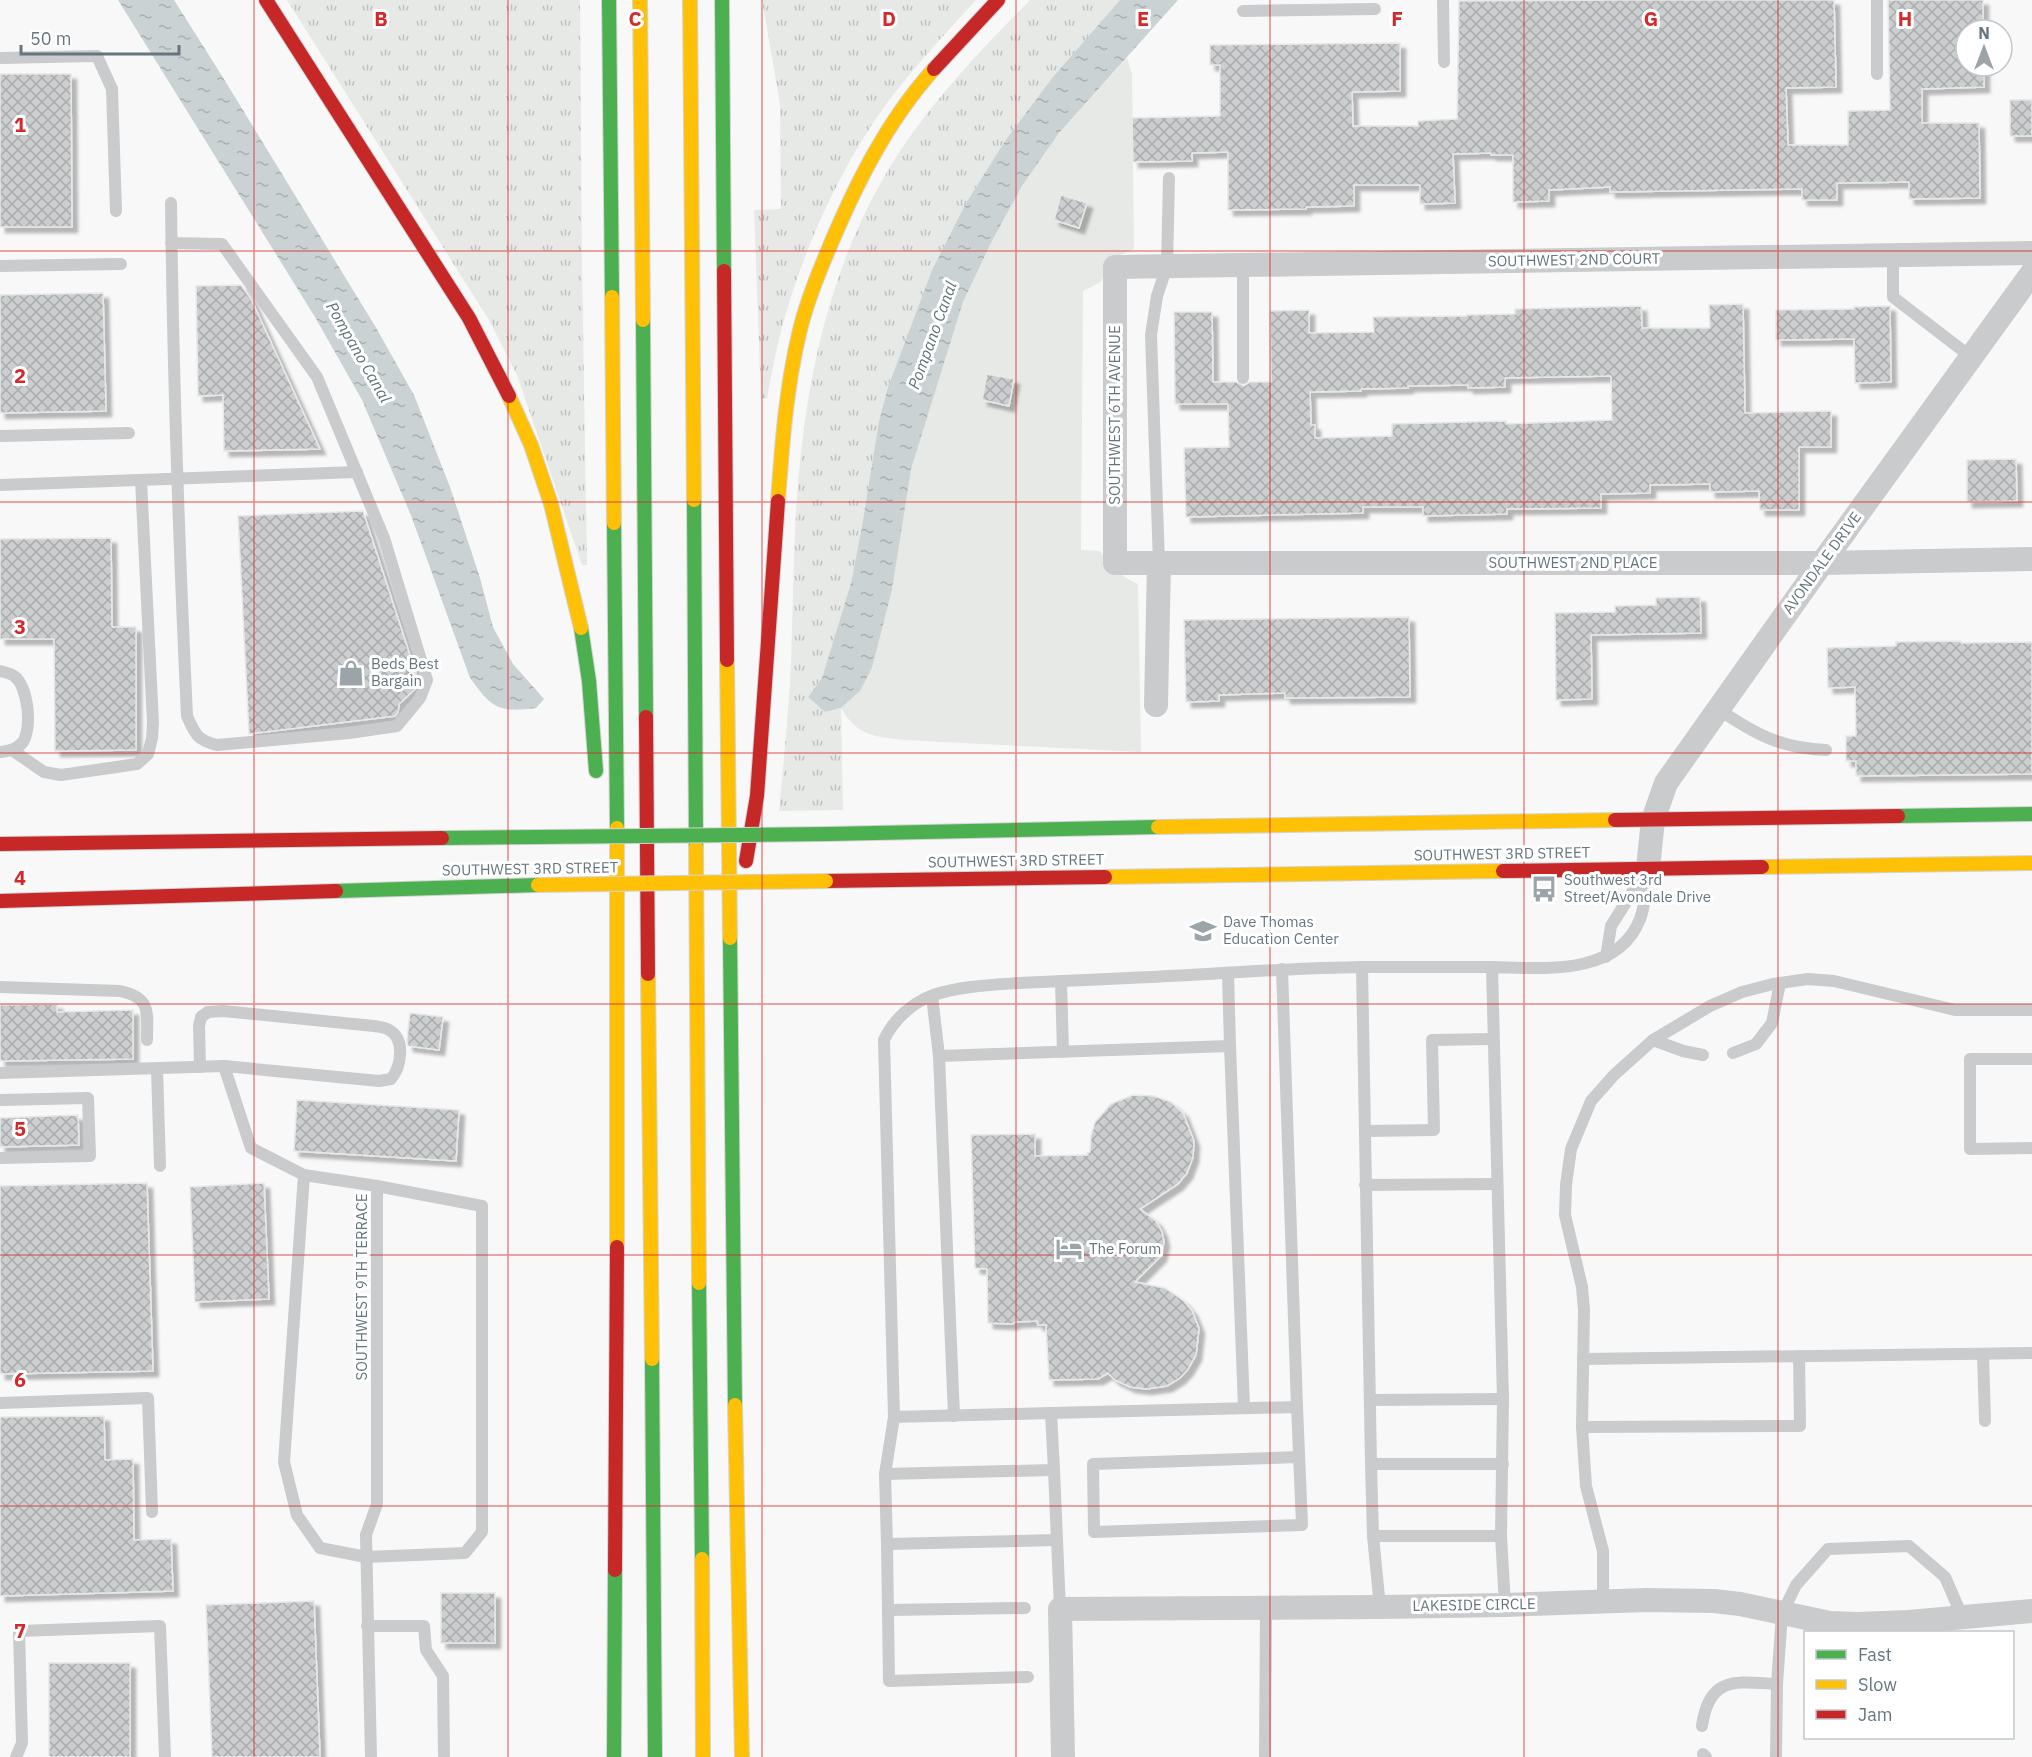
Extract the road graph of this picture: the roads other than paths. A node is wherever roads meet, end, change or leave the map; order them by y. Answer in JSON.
{"nodes":[{"id":1,"x":265,"y":0,"type":"edge"},
{"id":2,"x":609,"y":0,"type":"edge"},
{"id":3,"x":640,"y":0,"type":"edge"},
{"id":4,"x":690,"y":0,"type":"edge"},
{"id":5,"x":722,"y":0,"type":"edge"},
{"id":6,"x":998,"y":0,"type":"edge"},
{"id":7,"x":1443,"y":0,"type":"edge"},
{"id":8,"x":1877,"y":0,"type":"edge"},
{"id":9,"x":1318,"y":5,"type":"edge"},
{"id":10,"x":1375,"y":9,"type":"dead end"},
{"id":11,"x":1243,"y":11,"type":"dead end"},
{"id":12,"x":0,"y":58,"type":"edge"},
{"id":13,"x":1444,"y":62,"type":"dead end"},
{"id":14,"x":1877,"y":74,"type":"dead end"},
{"id":15,"x":1169,"y":178,"type":"dead end"},
{"id":16,"x":171,"y":203,"type":"dead end"},
{"id":17,"x":116,"y":211,"type":"dead end"},
{"id":18,"x":171,"y":243,"type":"junction"},
{"id":19,"x":2032,"y":253,"type":"edge"},
{"id":20,"x":1893,"y":255,"type":"junction"},
{"id":21,"x":121,"y":264,"type":"dead end"},
{"id":22,"x":1243,"y":265,"type":"junction"},
{"id":23,"x":0,"y":266,"type":"edge"},
{"id":24,"x":1167,"y":266,"type":"junction"},
{"id":25,"x":1115,"y":267,"type":"joint"},
{"id":26,"x":2032,"y":273,"type":"edge"},
{"id":27,"x":1971,"y":357,"type":"junction"},
{"id":28,"x":1243,"y":378,"type":"dead end"},
{"id":29,"x":129,"y":433,"type":"dead end"},
{"id":30,"x":0,"y":436,"type":"edge"},
{"id":31,"x":357,"y":472,"type":"junction"},
{"id":32,"x":176,"y":478,"type":"junction"},
{"id":33,"x":141,"y":480,"type":"junction"},
{"id":34,"x":0,"y":485,"type":"edge"},
{"id":35,"x":2032,"y":559,"type":"edge"},
{"id":36,"x":1115,"y":562,"type":"joint"},
{"id":37,"x":1159,"y":562,"type":"junction"},
{"id":38,"x":1822,"y":563,"type":"junction"},
{"id":39,"x":0,"y":671,"type":"edge"},
{"id":40,"x":1156,"y":705,"type":"dead end"},
{"id":41,"x":1718,"y":709,"type":"junction"},
{"id":42,"x":1826,"y":750,"type":"dead end"},
{"id":43,"x":6,"y":751,"type":"edge"},
{"id":44,"x":597,"y":779,"type":"dead end"},
{"id":45,"x":2032,"y":814,"type":"edge"},
{"id":46,"x":1653,"y":820,"type":"junction"},
{"id":47,"x":602,"y":826,"type":"dead end"},
{"id":48,"x":0,"y":844,"type":"edge"},
{"id":49,"x":2032,"y":862,"type":"edge"},
{"id":50,"x":1648,"y":868,"type":"junction"},
{"id":51,"x":0,"y":901,"type":"edge"},
{"id":52,"x":730,"y":955,"type":"junction"},
{"id":53,"x":1606,"y":957,"type":"junction"},
{"id":54,"x":1362,"y":967,"type":"junction"},
{"id":55,"x":1492,"y":967,"type":"junction"},
{"id":56,"x":1282,"y":969,"type":"junction"},
{"id":57,"x":1228,"y":973,"type":"junction"},
{"id":58,"x":618,"y":978,"type":"junction"},
{"id":59,"x":1061,"y":981,"type":"junction"},
{"id":60,"x":1780,"y":983,"type":"junction"},
{"id":61,"x":0,"y":987,"type":"edge"},
{"id":62,"x":932,"y":996,"type":"junction"},
{"id":63,"x":2032,"y":1010,"type":"edge"},
{"id":64,"x":1493,"y":1039,"type":"junction"},
{"id":65,"x":147,"y":1040,"type":"dead end"},
{"id":66,"x":1653,"y":1040,"type":"junction"},
{"id":67,"x":1230,"y":1046,"type":"junction"},
{"id":68,"x":1063,"y":1052,"type":"junction"},
{"id":69,"x":1733,"y":1053,"type":"dead end"},
{"id":70,"x":1703,"y":1055,"type":"dead end"},
{"id":71,"x":939,"y":1056,"type":"junction"},
{"id":72,"x":2032,"y":1059,"type":"edge"},
{"id":73,"x":224,"y":1066,"type":"junction"},
{"id":74,"x":200,"y":1067,"type":"junction"},
{"id":75,"x":157,"y":1069,"type":"junction"},
{"id":76,"x":0,"y":1073,"type":"edge"},
{"id":77,"x":0,"y":1100,"type":"edge"},
{"id":78,"x":1365,"y":1131,"type":"junction"},
{"id":79,"x":2032,"y":1148,"type":"edge"},
{"id":80,"x":0,"y":1158,"type":"edge"},
{"id":81,"x":160,"y":1166,"type":"dead end"},
{"id":82,"x":304,"y":1175,"type":"junction"},
{"id":83,"x":1497,"y":1184,"type":"junction"},
{"id":84,"x":1365,"y":1185,"type":"junction"},
{"id":85,"x":377,"y":1186,"type":"junction"},
{"id":86,"x":2032,"y":1353,"type":"edge"},
{"id":87,"x":1983,"y":1354,"type":"junction"},
{"id":88,"x":1798,"y":1356,"type":"junction"},
{"id":89,"x":1583,"y":1359,"type":"junction"},
{"id":90,"x":1503,"y":1399,"type":"junction"},
{"id":91,"x":1370,"y":1400,"type":"junction"},
{"id":92,"x":0,"y":1403,"type":"edge"},
{"id":93,"x":1244,"y":1407,"type":"junction"},
{"id":94,"x":1297,"y":1407,"type":"junction"},
{"id":95,"x":1052,"y":1413,"type":"junction"},
{"id":96,"x":954,"y":1416,"type":"junction"},
{"id":97,"x":894,"y":1417,"type":"junction"},
{"id":98,"x":1985,"y":1421,"type":"dead end"},
{"id":99,"x":1582,"y":1427,"type":"junction"},
{"id":100,"x":1299,"y":1457,"type":"junction"},
{"id":101,"x":1371,"y":1464,"type":"junction"},
{"id":102,"x":1503,"y":1464,"type":"junction"},
{"id":103,"x":1054,"y":1470,"type":"junction"},
{"id":104,"x":885,"y":1474,"type":"junction"},
{"id":105,"x":152,"y":1512,"type":"dead end"},
{"id":106,"x":1373,"y":1536,"type":"junction"},
{"id":107,"x":1502,"y":1536,"type":"junction"},
{"id":108,"x":1057,"y":1540,"type":"junction"},
{"id":109,"x":887,"y":1544,"type":"junction"},
{"id":110,"x":366,"y":1557,"type":"junction"},
{"id":111,"x":1603,"y":1601,"type":"junction"},
{"id":112,"x":1505,"y":1605,"type":"junction"},
{"id":113,"x":1380,"y":1607,"type":"junction"},
{"id":114,"x":1025,"y":1608,"type":"dead end"},
{"id":115,"x":1266,"y":1608,"type":"junction"},
{"id":116,"x":1060,"y":1609,"type":"junction"},
{"id":117,"x":888,"y":1610,"type":"junction"},
{"id":118,"x":2032,"y":1611,"type":"edge"},
{"id":119,"x":1782,"y":1614,"type":"junction"},
{"id":120,"x":1962,"y":1616,"type":"junction"},
{"id":121,"x":367,"y":1626,"type":"junction"},
{"id":122,"x":1028,"y":1677,"type":"dead end"},
{"id":123,"x":1778,"y":1684,"type":"junction"},
{"id":124,"x":1702,"y":1726,"type":"dead end"},
{"id":125,"x":16,"y":1757,"type":"edge"},
{"id":126,"x":165,"y":1757,"type":"edge"},
{"id":127,"x":371,"y":1757,"type":"edge"},
{"id":128,"x":444,"y":1757,"type":"edge"},
{"id":129,"x":614,"y":1757,"type":"edge"},
{"id":130,"x":655,"y":1757,"type":"edge"},
{"id":131,"x":703,"y":1757,"type":"edge"},
{"id":132,"x":742,"y":1757,"type":"edge"},
{"id":133,"x":1063,"y":1757,"type":"edge"},
{"id":134,"x":1264,"y":1757,"type":"edge"},
{"id":135,"x":1776,"y":1757,"type":"edge"}],
"edges":[{"from":1,"to":44,"type":"main road"},
{"from":2,"to":58,"type":"main road"},
{"from":3,"to":130,"type":"main road"},
{"from":4,"to":131,"type":"main road"},
{"from":5,"to":52,"type":"main road"},
{"from":6,"to":52,"type":"main road"},
{"from":7,"to":13,"type":"lane"},
{"from":8,"to":14,"type":"lane"},
{"from":9,"to":10,"type":"lane"},
{"from":9,"to":11,"type":"lane"},
{"from":12,"to":17,"type":"lane"},
{"from":15,"to":24,"type":"lane"},
{"from":16,"to":18,"type":"lane"},
{"from":18,"to":31,"type":"lane"},
{"from":18,"to":32,"type":"lane"},
{"from":19,"to":20,"type":"street","name":"SOUTHWEST 2ND COURT"},
{"from":20,"to":22,"type":"street","name":"SOUTHWEST 2ND COURT"},
{"from":20,"to":27,"type":"lane"},
{"from":21,"to":23,"type":"lane"},
{"from":22,"to":24,"type":"street","name":"SOUTHWEST 2ND COURT"},
{"from":22,"to":28,"type":"lane"},
{"from":24,"to":25,"type":"street","name":"SOUTHWEST 2ND COURT"},
{"from":24,"to":37,"type":"lane"},
{"from":25,"to":36,"type":"street","name":"SOUTHWEST 6TH AVENUE"},
{"from":26,"to":27,"type":"street","name":"AVONDALE DRIVE"},
{"from":27,"to":38,"type":"street","name":"AVONDALE DRIVE"},
{"from":29,"to":30,"type":"lane"},
{"from":31,"to":32,"type":"lane"},
{"from":31,"to":32,"type":"lane"},
{"from":32,"to":33,"type":"lane"},
{"from":33,"to":34,"type":"lane"},
{"from":33,"to":43,"type":"lane"},
{"from":35,"to":38,"type":"street","name":"SOUTHWEST 2ND PLACE"},
{"from":36,"to":37,"type":"street","name":"SOUTHWEST 2ND PLACE"},
{"from":37,"to":38,"type":"street","name":"SOUTHWEST 2ND PLACE"},
{"from":37,"to":40,"type":"street"},
{"from":38,"to":41,"type":"street","name":"AVONDALE DRIVE"},
{"from":39,"to":43,"type":"lane"},
{"from":41,"to":42,"type":"lane"},
{"from":41,"to":46,"type":"street","name":"AVONDALE DRIVE"},
{"from":45,"to":46,"type":"main road","name":"SOUTHWEST 3RD STREET"},
{"from":46,"to":48,"type":"main road","name":"SOUTHWEST 3RD STREET","bridge":true},
{"from":46,"to":50,"type":"street","name":"AVONDALE DRIVE"},
{"from":47,"to":58,"type":"main road"},
{"from":49,"to":50,"type":"main road","name":"SOUTHWEST 3RD STREET"},
{"from":50,"to":51,"type":"main road","name":"SOUTHWEST 3RD STREET","bridge":true},
{"from":50,"to":53,"type":"lane"},
{"from":50,"to":53,"type":"lane"},
{"from":52,"to":132,"type":"main road"},
{"from":53,"to":55,"type":"lane"},
{"from":54,"to":55,"type":"lane"},
{"from":54,"to":56,"type":"lane"},
{"from":54,"to":78,"type":"lane"},
{"from":55,"to":64,"type":"lane"},
{"from":56,"to":57,"type":"lane"},
{"from":56,"to":94,"type":"lane"},
{"from":57,"to":59,"type":"lane"},
{"from":57,"to":67,"type":"lane"},
{"from":58,"to":129,"type":"main road"},
{"from":59,"to":62,"type":"lane"},
{"from":59,"to":68,"type":"lane"},
{"from":60,"to":63,"type":"lane"},
{"from":60,"to":66,"type":"lane"},
{"from":60,"to":69,"type":"lane"},
{"from":61,"to":65,"type":"lane"},
{"from":62,"to":71,"type":"lane"},
{"from":62,"to":97,"type":"lane"},
{"from":64,"to":78,"type":"lane"},
{"from":64,"to":83,"type":"lane"},
{"from":66,"to":70,"type":"lane"},
{"from":66,"to":89,"type":"lane"},
{"from":67,"to":68,"type":"lane"},
{"from":67,"to":93,"type":"lane"},
{"from":68,"to":71,"type":"lane"},
{"from":71,"to":96,"type":"lane"},
{"from":72,"to":79,"type":"lane"},
{"from":73,"to":74,"type":"lane"},
{"from":73,"to":74,"type":"lane"},
{"from":73,"to":82,"type":"lane","name":"SOUTHWEST 9TH TERRACE"},
{"from":74,"to":75,"type":"lane"},
{"from":75,"to":76,"type":"lane"},
{"from":75,"to":81,"type":"lane"},
{"from":77,"to":80,"type":"lane"},
{"from":78,"to":84,"type":"lane"},
{"from":82,"to":85,"type":"lane","name":"SOUTHWEST 9TH TERRACE"},
{"from":82,"to":110,"type":"lane"},
{"from":83,"to":84,"type":"lane"},
{"from":83,"to":90,"type":"lane"},
{"from":84,"to":91,"type":"lane"},
{"from":85,"to":110,"type":"lane","name":"SOUTHWEST 9TH TERRACE"},
{"from":85,"to":110,"type":"lane"},
{"from":86,"to":87,"type":"lane"},
{"from":87,"to":88,"type":"lane"},
{"from":87,"to":98,"type":"lane"},
{"from":88,"to":89,"type":"lane"},
{"from":88,"to":99,"type":"lane"},
{"from":89,"to":99,"type":"lane"},
{"from":90,"to":91,"type":"lane"},
{"from":90,"to":102,"type":"lane"},
{"from":91,"to":101,"type":"lane"},
{"from":92,"to":105,"type":"lane"},
{"from":93,"to":94,"type":"lane"},
{"from":93,"to":95,"type":"lane"},
{"from":94,"to":100,"type":"lane"},
{"from":95,"to":96,"type":"lane"},
{"from":95,"to":103,"type":"lane"},
{"from":96,"to":97,"type":"lane"},
{"from":97,"to":104,"type":"lane"},
{"from":99,"to":111,"type":"lane"},
{"from":100,"to":100,"type":"lane"},
{"from":101,"to":102,"type":"lane"},
{"from":101,"to":106,"type":"lane"},
{"from":102,"to":107,"type":"lane"},
{"from":103,"to":104,"type":"lane"},
{"from":103,"to":108,"type":"lane"},
{"from":104,"to":109,"type":"lane"},
{"from":106,"to":107,"type":"lane"},
{"from":106,"to":113,"type":"lane"},
{"from":107,"to":112,"type":"lane"},
{"from":108,"to":109,"type":"lane"},
{"from":108,"to":116,"type":"lane"},
{"from":109,"to":117,"type":"lane"},
{"from":110,"to":121,"type":"lane","name":"SOUTHWEST 9TH TERRACE"},
{"from":111,"to":112,"type":"street","name":"LAKESIDE CIRCLE"},
{"from":111,"to":119,"type":"street","name":"LAKESIDE CIRCLE"},
{"from":112,"to":113,"type":"street","name":"LAKESIDE CIRCLE"},
{"from":113,"to":115,"type":"street","name":"LAKESIDE CIRCLE"},
{"from":114,"to":117,"type":"lane"},
{"from":115,"to":116,"type":"street","name":"LAKESIDE CIRCLE"},
{"from":115,"to":134,"type":"lane"},
{"from":116,"to":133,"type":"street"},
{"from":117,"to":122,"type":"lane"},
{"from":118,"to":120,"type":"street","name":"LAKESIDE CIRCLE"},
{"from":119,"to":120,"type":"street","name":"LAKESIDE CIRCLE"},
{"from":119,"to":120,"type":"lane"},
{"from":119,"to":123,"type":"lane"},
{"from":121,"to":127,"type":"lane","name":"SOUTHWEST 9TH TERRACE"},
{"from":121,"to":128,"type":"lane"},
{"from":123,"to":124,"type":"lane"},
{"from":123,"to":135,"type":"lane"},
{"from":125,"to":126,"type":"lane"}]}
